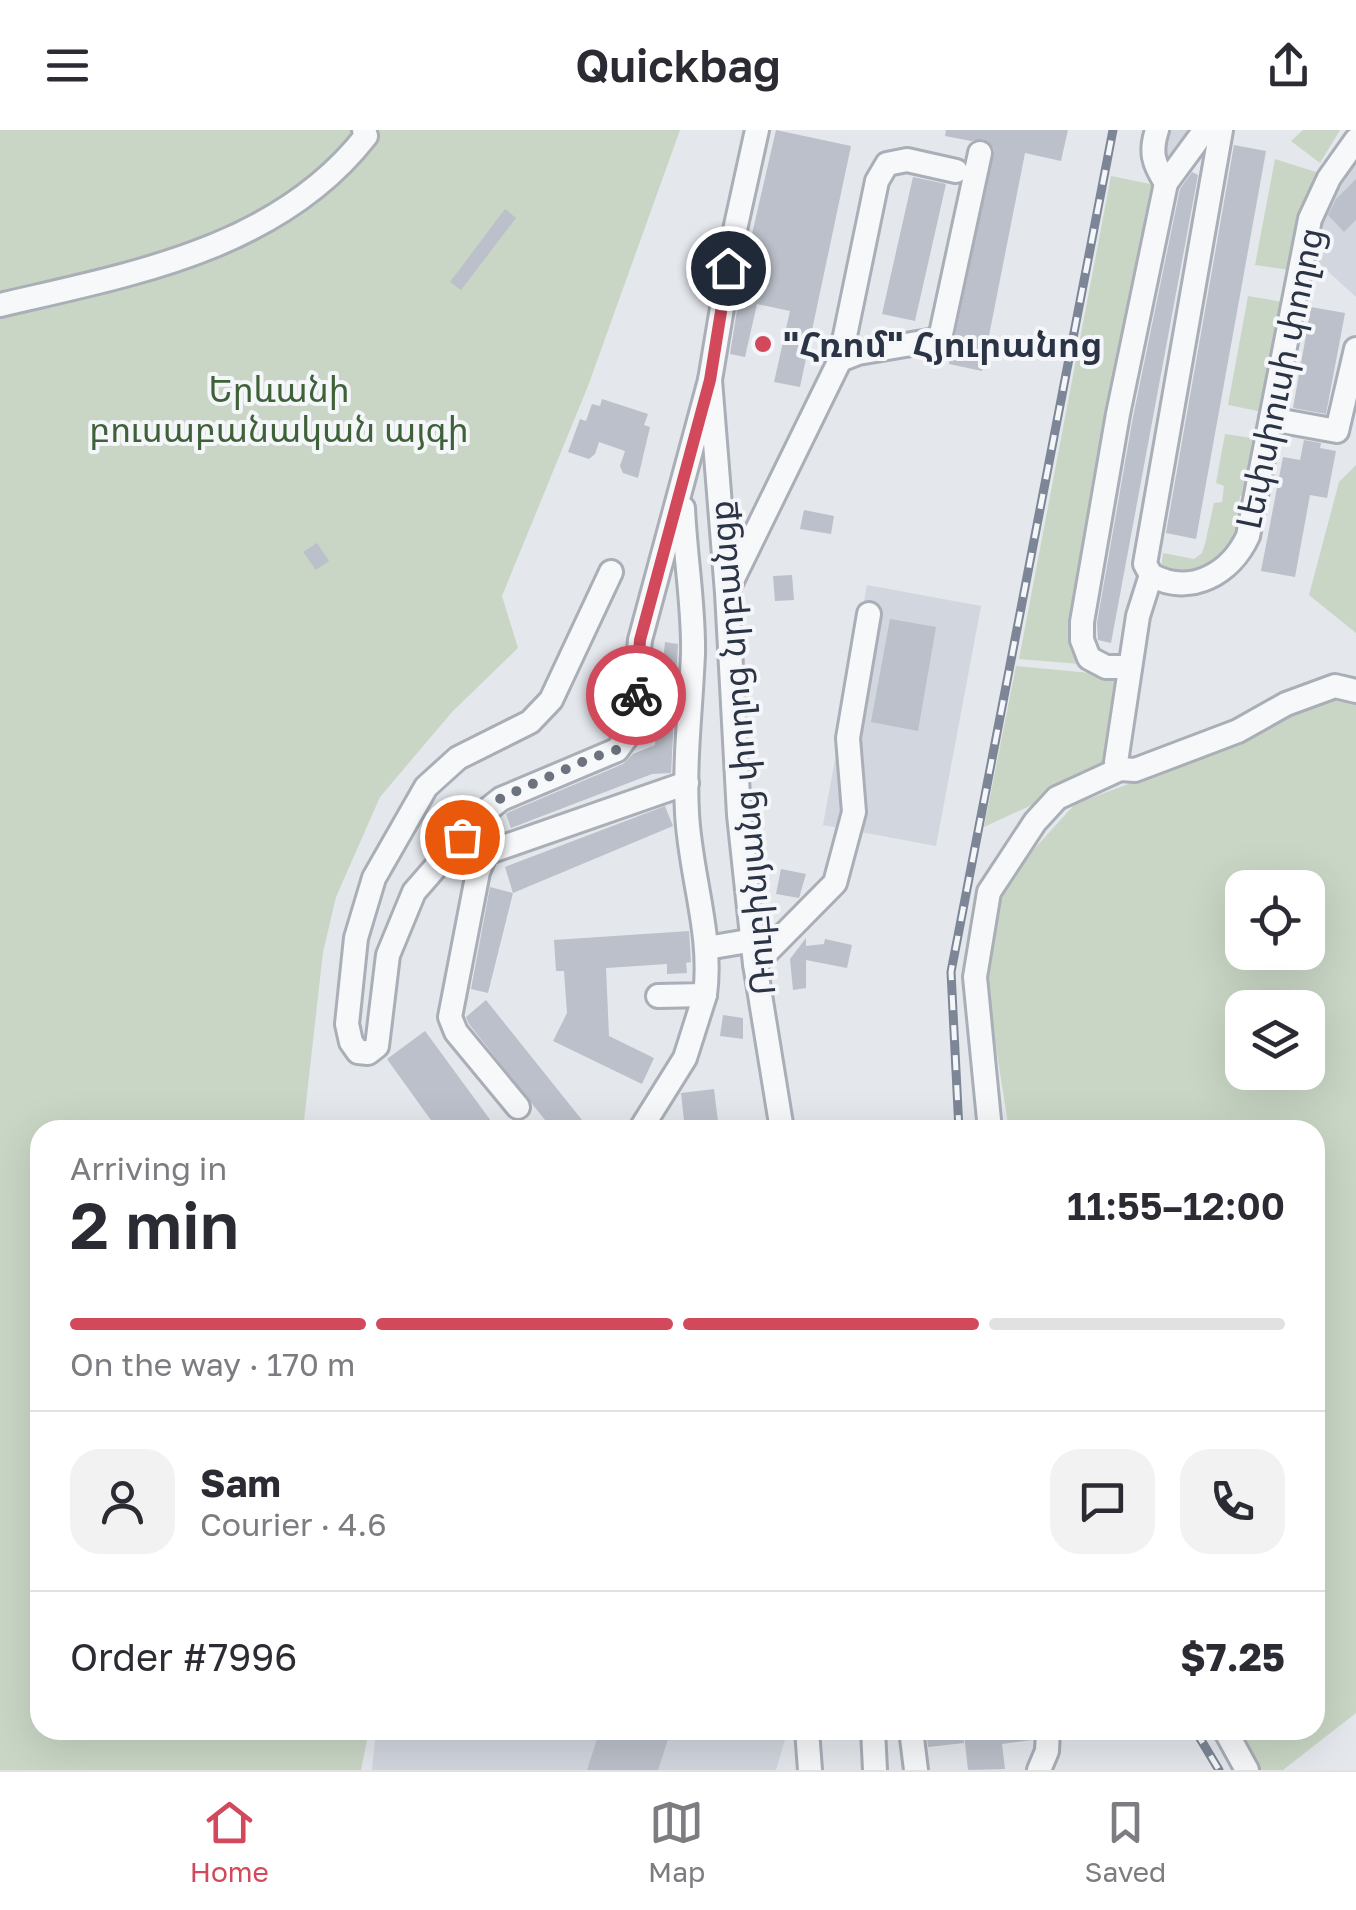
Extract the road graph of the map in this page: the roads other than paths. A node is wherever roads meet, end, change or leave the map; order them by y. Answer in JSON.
{"nodes":[{"id":1,"x":364,"y":130,"type":"edge"},
{"id":2,"x":758,"y":130,"type":"edge"},
{"id":3,"x":1157,"y":130,"type":"edge"},
{"id":4,"x":1212,"y":130,"type":"edge"},
{"id":5,"x":1221,"y":130,"type":"edge"},
{"id":6,"x":1355,"y":142,"type":"edge"},
{"id":7,"x":980,"y":153,"type":"dead end"},
{"id":8,"x":956,"y":171,"type":"dead end"},
{"id":9,"x":1166,"y":182,"type":"junction"},
{"id":10,"x":0,"y":304,"type":"edge"},
{"id":11,"x":1356,"y":349,"type":"edge"},
{"id":12,"x":840,"y":360,"type":"junction"},
{"id":13,"x":710,"y":380,"type":"junction"},
{"id":14,"x":1271,"y":419,"type":"junction"},
{"id":15,"x":683,"y":489,"type":"junction"},
{"id":16,"x":611,"y":572,"type":"dead end"},
{"id":17,"x":1151,"y":575,"type":"junction"},
{"id":18,"x":727,"y":593,"type":"junction"},
{"id":19,"x":869,"y":614,"type":"dead end"},
{"id":20,"x":1130,"y":667,"type":"junction"},
{"id":21,"x":1356,"y":691,"type":"edge"},
{"id":22,"x":1120,"y":769,"type":"junction"},
{"id":23,"x":687,"y":783,"type":"junction"},
{"id":24,"x":707,"y":948,"type":"junction"},
{"id":25,"x":754,"y":952,"type":"junction"},
{"id":26,"x":705,"y":995,"type":"junction"},
{"id":27,"x":658,"y":996,"type":"dead end"},
{"id":28,"x":518,"y":1107,"type":"dead end"},
{"id":29,"x":646,"y":1120,"type":"edge"},
{"id":30,"x":780,"y":1120,"type":"edge"},
{"id":31,"x":989,"y":1120,"type":"edge"},
{"id":32,"x":808,"y":1740,"type":"edge"},
{"id":33,"x":874,"y":1740,"type":"edge"},
{"id":34,"x":912,"y":1740,"type":"edge"},
{"id":35,"x":1048,"y":1740,"type":"edge"},
{"id":36,"x":1230,"y":1740,"type":"edge"},
{"id":37,"x":810,"y":1770,"type":"edge"},
{"id":38,"x":875,"y":1770,"type":"edge"},
{"id":39,"x":916,"y":1770,"type":"edge"},
{"id":40,"x":1039,"y":1770,"type":"edge"},
{"id":41,"x":1246,"y":1770,"type":"edge"}],
"edges":[{"from":1,"to":10,"type":"street"},
{"from":2,"to":13,"type":"street","name":"Ռուբինյանց փողոց նրբանցք"},
{"from":3,"to":9,"type":"street"},
{"from":4,"to":9,"type":"street"},
{"from":5,"to":17,"type":"street"},
{"from":6,"to":14,"type":"street","name":"Լեփսիուսի փողոց"},
{"from":7,"to":12,"type":"street"},
{"from":8,"to":12,"type":"street"},
{"from":9,"to":20,"type":"street"},
{"from":11,"to":14,"type":"street"},
{"from":12,"to":18,"type":"street"},
{"from":13,"to":15,"type":"street"},
{"from":13,"to":18,"type":"street","name":"Ռուբինյանց փողոց նրբանցք"},
{"from":14,"to":17,"type":"street","name":"Լեփսիուսի փողոց"},
{"from":15,"to":16,"type":"street"},
{"from":15,"to":23,"type":"street"},
{"from":17,"to":20,"type":"street"},
{"from":18,"to":25,"type":"street","name":"Ռուբինյանց փողոց նրբանցք"},
{"from":19,"to":25,"type":"street"},
{"from":20,"to":22,"type":"street"},
{"from":21,"to":22,"type":"street"},
{"from":22,"to":31,"type":"street"},
{"from":23,"to":24,"type":"street"},
{"from":23,"to":28,"type":"street"},
{"from":24,"to":25,"type":"street"},
{"from":24,"to":26,"type":"street"},
{"from":25,"to":30,"type":"street","name":"Ռուբինյանց փողոց նրբանցք"},
{"from":26,"to":27,"type":"street"},
{"from":26,"to":29,"type":"street"},
{"from":32,"to":37,"type":"street"},
{"from":33,"to":38,"type":"street"},
{"from":34,"to":39,"type":"street"},
{"from":35,"to":40,"type":"street"},
{"from":36,"to":41,"type":"street"}]}
